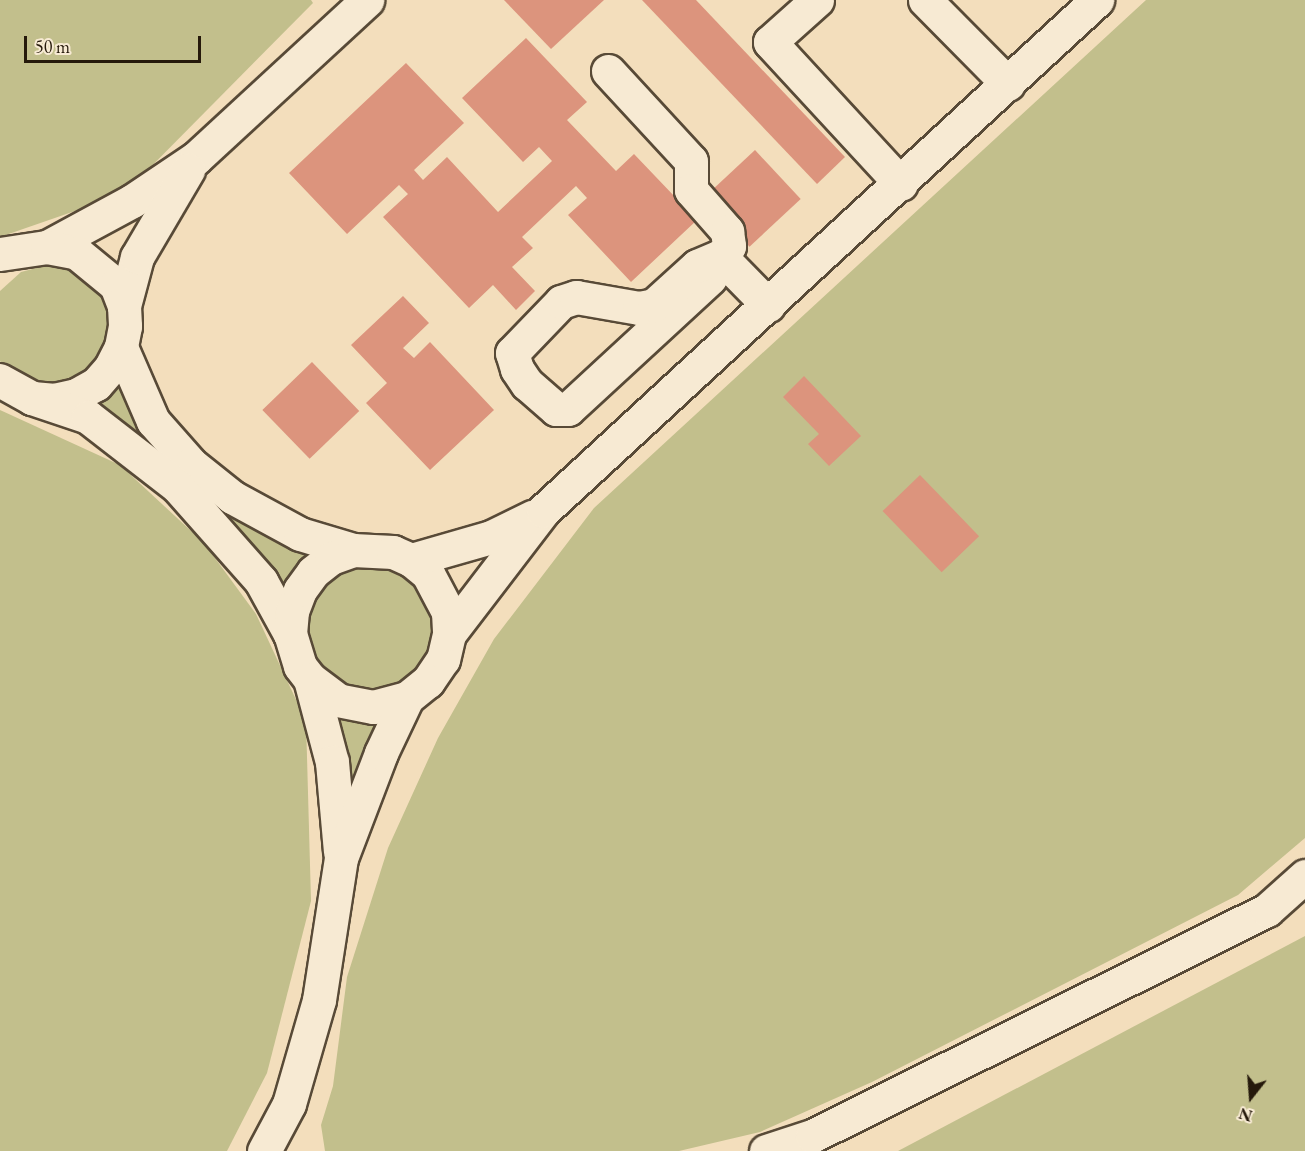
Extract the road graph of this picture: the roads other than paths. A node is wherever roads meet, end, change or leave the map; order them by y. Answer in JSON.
{"nodes":[{"id":1,"x":367,"y":0,"type":"edge"},
{"id":2,"x":817,"y":0,"type":"edge"},
{"id":3,"x":925,"y":0,"type":"edge"},
{"id":4,"x":1097,"y":0,"type":"edge"},
{"id":5,"x":608,"y":71,"type":"dead end"},
{"id":6,"x":1008,"y":84,"type":"junction"},
{"id":7,"x":196,"y":158,"type":"junction"},
{"id":8,"x":901,"y":184,"type":"junction"},
{"id":9,"x":47,"y":247,"type":"junction"},
{"id":10,"x":0,"y":254,"type":"edge"},
{"id":11,"x":720,"y":256,"type":"junction"},
{"id":12,"x":768,"y":305,"type":"junction"},
{"id":13,"x":124,"y":306,"type":"junction"},
{"id":14,"x":121,"y":348,"type":"junction"},
{"id":15,"x":0,"y":380,"type":"edge"},
{"id":16,"x":32,"y":398,"type":"junction"},
{"id":17,"x":543,"y":511,"type":"junction"},
{"id":18,"x":353,"y":550,"type":"junction"},
{"id":19,"x":411,"y":560,"type":"junction"},
{"id":20,"x":290,"y":634,"type":"junction"},
{"id":21,"x":449,"y":634,"type":"junction"},
{"id":22,"x":310,"y":680,"type":"junction"},
{"id":23,"x":407,"y":698,"type":"junction"},
{"id":24,"x":341,"y":858,"type":"junction"},
{"id":25,"x":1305,"y":876,"type":"edge"},
{"id":26,"x":289,"y":1134,"type":"edge"},
{"id":27,"x":264,"y":1151,"type":"edge"},
{"id":28,"x":766,"y":1151,"type":"edge"}],
"edges":[{"from":1,"to":7,"type":"street"},
{"from":2,"to":8,"type":"street"},
{"from":3,"to":6,"type":"street"},
{"from":4,"to":6,"type":"street"},
{"from":5,"to":11,"type":"street"},
{"from":6,"to":8,"type":"street"},
{"from":7,"to":9,"type":"street"},
{"from":7,"to":13,"type":"street"},
{"from":8,"to":12,"type":"street"},
{"from":9,"to":10,"type":"street"},
{"from":9,"to":13,"type":"street"},
{"from":11,"to":11,"type":"street"},
{"from":11,"to":12,"type":"street"},
{"from":12,"to":17,"type":"street"},
{"from":13,"to":14,"type":"street"},
{"from":14,"to":16,"type":"street"},
{"from":14,"to":18,"type":"street"},
{"from":15,"to":16,"type":"street"},
{"from":16,"to":20,"type":"street"},
{"from":17,"to":19,"type":"street"},
{"from":17,"to":21,"type":"street"},
{"from":18,"to":19,"type":"street"},
{"from":18,"to":20,"type":"street"},
{"from":19,"to":21,"type":"street"},
{"from":20,"to":22,"type":"street"},
{"from":21,"to":23,"type":"street"},
{"from":22,"to":23,"type":"street"},
{"from":22,"to":24,"type":"street"},
{"from":23,"to":24,"type":"street"},
{"from":24,"to":26,"type":"street"},
{"from":25,"to":28,"type":"street"},
{"from":26,"to":27,"type":"street"}]}
